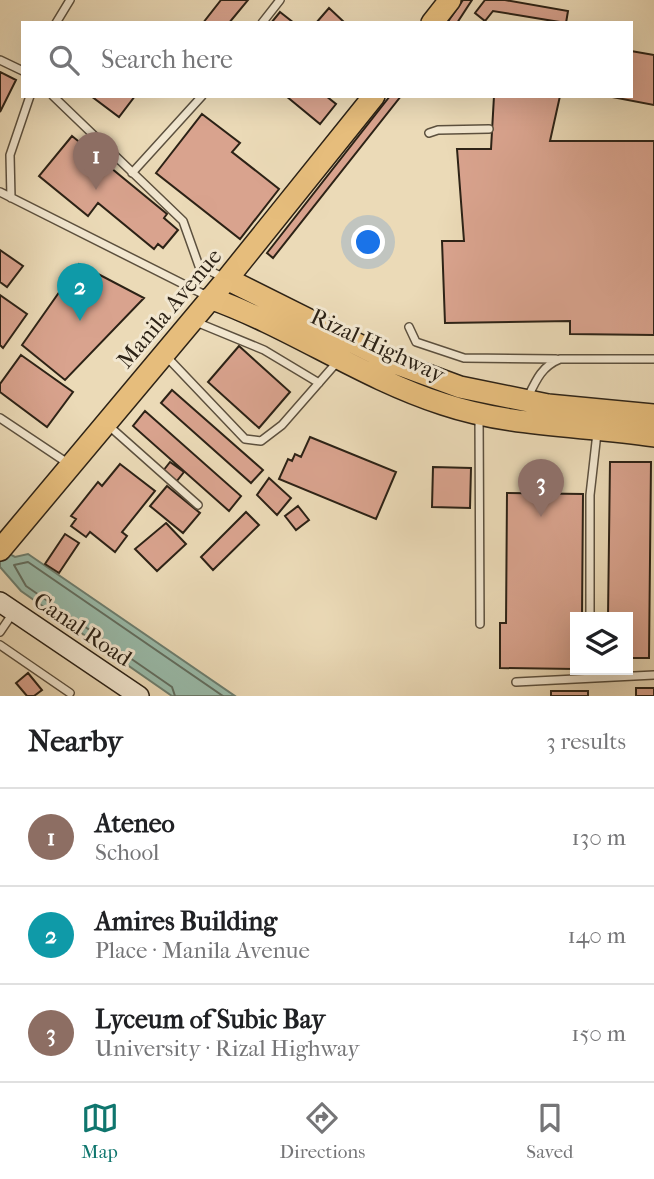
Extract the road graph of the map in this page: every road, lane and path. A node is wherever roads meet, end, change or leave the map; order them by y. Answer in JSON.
{"nodes":[{"id":1,"x":70,"y":0,"type":"edge"},
{"id":2,"x":280,"y":0,"type":"edge"},
{"id":3,"x":57,"y":21,"type":"edge"},
{"id":4,"x":264,"y":21,"type":"edge"},
{"id":5,"x":0,"y":60,"type":"edge"},
{"id":6,"x":21,"y":70,"type":"edge"},
{"id":7,"x":29,"y":98,"type":"edge"},
{"id":8,"x":55,"y":98,"type":"edge"},
{"id":9,"x":200,"y":98,"type":"edge"},
{"id":10,"x":372,"y":98,"type":"edge"},
{"id":11,"x":489,"y":129,"type":"dead end"},
{"id":12,"x":429,"y":133,"type":"dead end"},
{"id":13,"x":132,"y":173,"type":"junction"},
{"id":14,"x":0,"y":192,"type":"edge"},
{"id":15,"x":11,"y":198,"type":"junction"},
{"id":16,"x":227,"y":279,"type":"junction"},
{"id":17,"x":210,"y":298,"type":"junction"},
{"id":18,"x":192,"y":320,"type":"junction"},
{"id":19,"x":409,"y":327,"type":"dead end"},
{"id":20,"x":164,"y":354,"type":"junction"},
{"id":21,"x":341,"y":358,"type":"junction"},
{"id":22,"x":560,"y":359,"type":"junction"},
{"id":23,"x":654,"y":359,"type":"edge"},
{"id":24,"x":319,"y":383,"type":"junction"},
{"id":25,"x":526,"y":412,"type":"junction"},
{"id":26,"x":479,"y":414,"type":"junction"},
{"id":27,"x":654,"y":415,"type":"edge"},
{"id":28,"x":0,"y":418,"type":"edge"},
{"id":29,"x":106,"y":423,"type":"junction"},
{"id":30,"x":597,"y":429,"type":"junction"},
{"id":31,"x":654,"y":436,"type":"edge"},
{"id":32,"x":71,"y":465,"type":"junction"},
{"id":33,"x":198,"y":505,"type":"dead end"},
{"id":34,"x":1,"y":548,"type":"edge"},
{"id":35,"x":7,"y":607,"type":"edge"},
{"id":36,"x":590,"y":612,"type":"edge"},
{"id":37,"x":480,"y":624,"type":"dead end"},
{"id":38,"x":0,"y":632,"type":"edge"},
{"id":39,"x":0,"y":645,"type":"edge"},
{"id":40,"x":654,"y":675,"type":"edge"},
{"id":41,"x":516,"y":682,"type":"dead end"},
{"id":42,"x":70,"y":694,"type":"dead end"},
{"id":43,"x":139,"y":696,"type":"edge"}],
"edges":[{"from":1,"to":3,"type":"lane"},
{"from":2,"to":4,"type":"lane"},
{"from":5,"to":6,"type":"lane"},
{"from":7,"to":15,"type":"lane"},
{"from":8,"to":13,"type":"lane"},
{"from":9,"to":13,"type":"lane"},
{"from":10,"to":16,"type":"main road","name":"Manila Avenue"},
{"from":11,"to":12,"type":"lane"},
{"from":13,"to":16,"type":"lane"},
{"from":14,"to":15,"type":"lane"},
{"from":15,"to":17,"type":"lane"},
{"from":16,"to":17,"type":"main road","name":"Manila Avenue"},
{"from":16,"to":25,"type":"main road","name":"Rizal Highway"},
{"from":17,"to":18,"type":"main road","name":"Manila Avenue"},
{"from":17,"to":21,"type":"main road","name":"Rizal Highway"},
{"from":18,"to":20,"type":"main road","name":"Manila Avenue"},
{"from":18,"to":24,"type":"lane"},
{"from":19,"to":22,"type":"lane"},
{"from":20,"to":24,"type":"lane"},
{"from":20,"to":29,"type":"main road","name":"Manila Avenue"},
{"from":21,"to":24,"type":"lane"},
{"from":21,"to":26,"type":"main road","name":"Rizal Highway"},
{"from":22,"to":23,"type":"lane"},
{"from":22,"to":25,"type":"lane"},
{"from":25,"to":26,"type":"main road","name":"Rizal Highway"},
{"from":25,"to":27,"type":"main road","name":"Rizal Highway"},
{"from":25,"to":30,"type":"main road","name":"Rizal Highway"},
{"from":26,"to":37,"type":"lane"},
{"from":28,"to":32,"type":"lane"},
{"from":29,"to":32,"type":"main road","name":"Manila Avenue"},
{"from":29,"to":33,"type":"lane"},
{"from":30,"to":31,"type":"main road","name":"Rizal Highway"},
{"from":30,"to":36,"type":"lane"},
{"from":32,"to":34,"type":"main road","name":"Manila Avenue"},
{"from":35,"to":38,"type":"lane"},
{"from":35,"to":43,"type":"main road","name":"Canal Road"},
{"from":39,"to":42,"type":"lane"},
{"from":40,"to":41,"type":"lane"}]}
